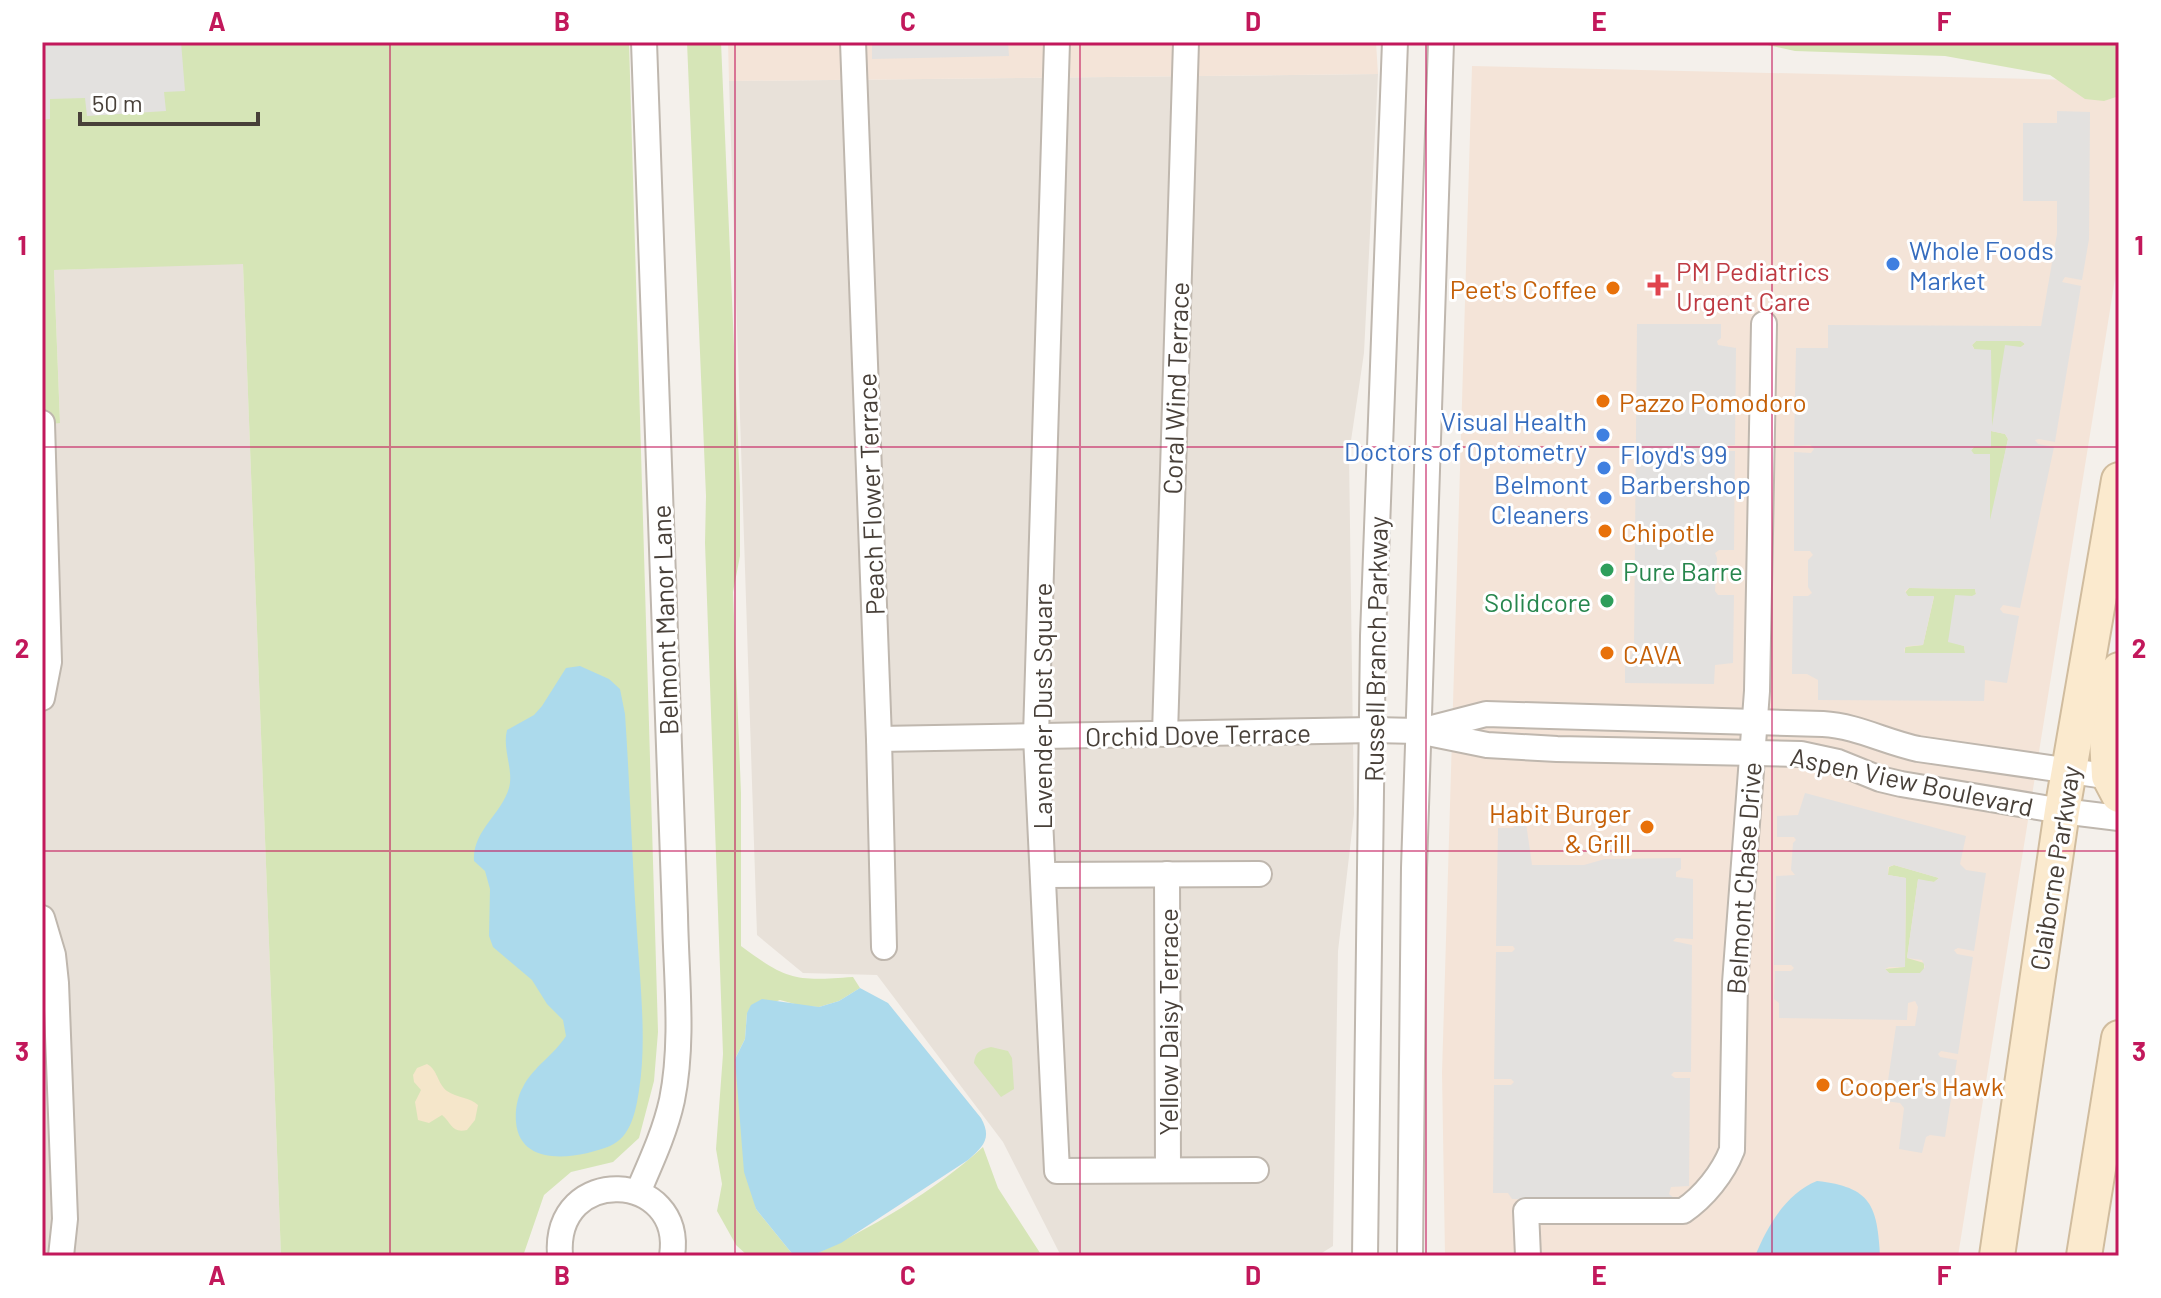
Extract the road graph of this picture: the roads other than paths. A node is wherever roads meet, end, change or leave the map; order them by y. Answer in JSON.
{"nodes":[{"id":1,"x":644,"y":42,"type":"edge"},
{"id":2,"x":853,"y":42,"type":"edge"},
{"id":3,"x":1057,"y":42,"type":"edge"},
{"id":4,"x":1186,"y":42,"type":"edge"},
{"id":5,"x":1395,"y":42,"type":"edge"},
{"id":6,"x":1441,"y":42,"type":"edge"},
{"id":7,"x":1764,"y":324,"type":"dead end"},
{"id":8,"x":42,"y":423,"type":"edge"},
{"id":9,"x":2119,"y":480,"type":"edge"},
{"id":10,"x":2119,"y":670,"type":"edge"},
{"id":11,"x":42,"y":698,"type":"edge"},
{"id":12,"x":1754,"y":721,"type":"junction"},
{"id":13,"x":1373,"y":730,"type":"junction"},
{"id":14,"x":1418,"y":731,"type":"junction"},
{"id":15,"x":1165,"y":734,"type":"junction"},
{"id":16,"x":1036,"y":736,"type":"junction"},
{"id":17,"x":879,"y":739,"type":"junction"},
{"id":18,"x":1752,"y":753,"type":"junction"},
{"id":19,"x":2069,"y":770,"type":"junction"},
{"id":20,"x":2116,"y":783,"type":"edge"},
{"id":21,"x":2062,"y":811,"type":"junction"},
{"id":22,"x":2119,"y":818,"type":"edge"},
{"id":23,"x":1167,"y":874,"type":"junction"},
{"id":24,"x":1259,"y":874,"type":"dead end"},
{"id":25,"x":1043,"y":875,"type":"junction"},
{"id":26,"x":42,"y":918,"type":"edge"},
{"id":27,"x":884,"y":947,"type":"dead end"},
{"id":28,"x":2119,"y":1038,"type":"edge"},
{"id":29,"x":1168,"y":1170,"type":"junction"},
{"id":30,"x":1256,"y":1170,"type":"dead end"},
{"id":31,"x":638,"y":1192,"type":"junction"},
{"id":32,"x":672,"y":1244,"type":"edge"},
{"id":33,"x":61,"y":1256,"type":"edge"},
{"id":34,"x":560,"y":1256,"type":"edge"},
{"id":35,"x":684,"y":1256,"type":"edge"},
{"id":36,"x":1365,"y":1256,"type":"edge"},
{"id":37,"x":1410,"y":1256,"type":"edge"},
{"id":38,"x":1528,"y":1256,"type":"edge"},
{"id":39,"x":1997,"y":1256,"type":"edge"},
{"id":40,"x":2084,"y":1256,"type":"edge"}],
"edges":[{"from":1,"to":31,"type":"street","name":"Belmont Manor Lane"},
{"from":2,"to":17,"type":"street","name":"Peach Flower Terrace"},
{"from":3,"to":16,"type":"street","name":"Lavender Dust Square"},
{"from":4,"to":15,"type":"street","name":"Coral Wind Terrace"},
{"from":5,"to":13,"type":"street","name":"Russell Branch Parkway"},
{"from":6,"to":14,"type":"street","name":"Russell Branch Parkway"},
{"from":7,"to":12,"type":"street","name":"Belmont Chase Drive"},
{"from":8,"to":11,"type":"street"},
{"from":9,"to":19,"type":"main road","name":"Claiborne Parkway"},
{"from":10,"to":20,"type":"main road"},
{"from":12,"to":14,"type":"street","name":"Aspen View Boulevard"},
{"from":12,"to":18,"type":"street","name":"Belmont Chase Drive"},
{"from":12,"to":19,"type":"street","name":"Aspen View Boulevard"},
{"from":13,"to":14,"type":"street","name":"Aspen View Boulevard"},
{"from":13,"to":15,"type":"street","name":"Orchid Dove Terrace"},
{"from":13,"to":36,"type":"street","name":"Russell Branch Parkway"},
{"from":14,"to":18,"type":"street","name":"Aspen View Boulevard"},
{"from":14,"to":37,"type":"street","name":"Russell Branch Parkway"},
{"from":15,"to":16,"type":"street","name":"Orchid Dove Terrace"},
{"from":16,"to":17,"type":"street","name":"Orchid Dove Terrace"},
{"from":16,"to":25,"type":"street","name":"Lavender Dust Square"},
{"from":17,"to":27,"type":"street","name":"Peach Flower Terrace"},
{"from":18,"to":21,"type":"street","name":"Aspen View Boulevard"},
{"from":18,"to":38,"type":"street","name":"Belmont Chase Drive"},
{"from":19,"to":20,"type":"street","name":"Aspen View Boulevard"},
{"from":19,"to":21,"type":"main road","name":"Claiborne Parkway"},
{"from":21,"to":22,"type":"street","name":"Aspen View Boulevard"},
{"from":21,"to":39,"type":"main road","name":"Claiborne Parkway"},
{"from":23,"to":24,"type":"street"},
{"from":23,"to":25,"type":"street"},
{"from":23,"to":29,"type":"street","name":"Yellow Daisy Terrace"},
{"from":25,"to":29,"type":"street","name":"Lavender Dust Square"},
{"from":26,"to":33,"type":"street"},
{"from":28,"to":40,"type":"main road"},
{"from":29,"to":30,"type":"street","name":"Lavender Dust Square"},
{"from":31,"to":32,"type":"street"},
{"from":31,"to":34,"type":"street"},
{"from":32,"to":35,"type":"street"}]}
